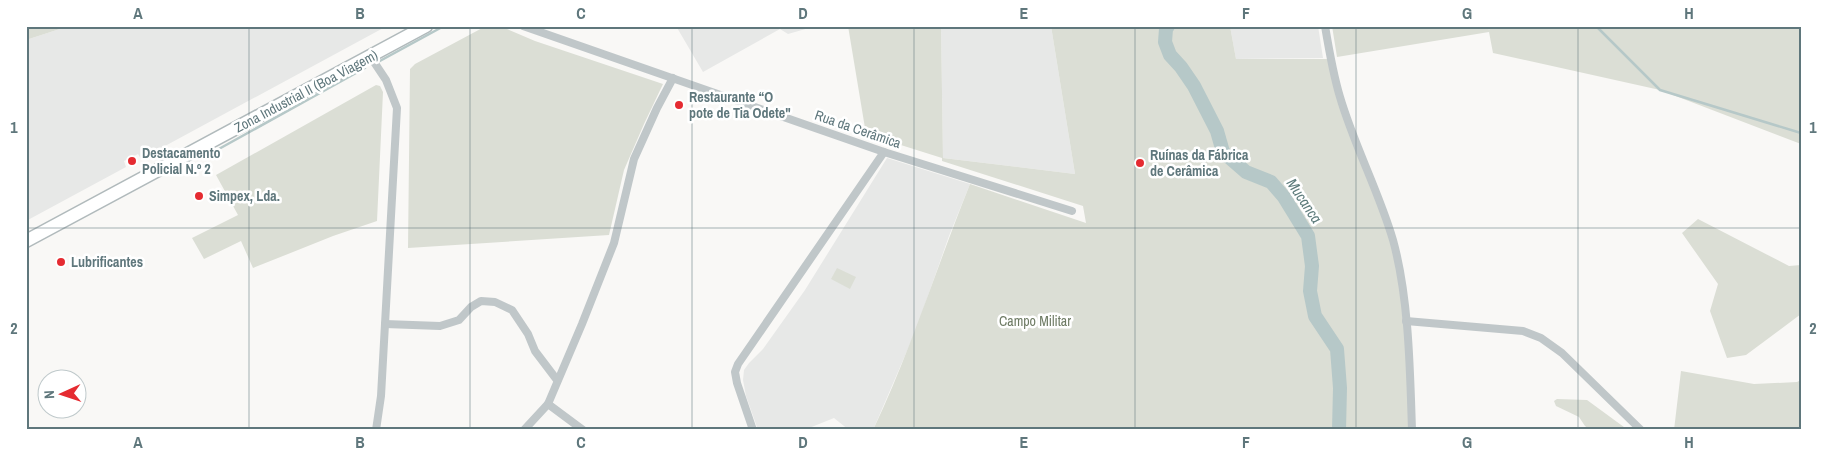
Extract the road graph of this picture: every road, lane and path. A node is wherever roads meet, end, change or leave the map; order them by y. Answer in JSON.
{"nodes":[{"id":1,"x":426,"y":26,"type":"edge"},
{"id":2,"x":523,"y":26,"type":"edge"},
{"id":3,"x":1325,"y":26,"type":"edge"},
{"id":4,"x":370,"y":56,"type":"junction"},
{"id":5,"x":673,"y":78,"type":"junction"},
{"id":6,"x":884,"y":152,"type":"junction"},
{"id":7,"x":1072,"y":211,"type":"dead end"},
{"id":8,"x":26,"y":241,"type":"edge"},
{"id":9,"x":1406,"y":321,"type":"junction"},
{"id":10,"x":385,"y":324,"type":"junction"},
{"id":11,"x":557,"y":380,"type":"junction"},
{"id":12,"x":548,"y":404,"type":"junction"},
{"id":13,"x":376,"y":430,"type":"edge"},
{"id":14,"x":524,"y":430,"type":"edge"},
{"id":15,"x":583,"y":430,"type":"edge"},
{"id":16,"x":753,"y":430,"type":"edge"},
{"id":17,"x":1412,"y":430,"type":"edge"},
{"id":18,"x":1641,"y":430,"type":"edge"}],
"edges":[{"from":1,"to":4,"type":"main road","name":"Zona Industrial II (Boa Viagem)"},
{"from":2,"to":5,"type":"street","name":"Rua da Cerâmica"},
{"from":3,"to":9,"type":"street"},
{"from":4,"to":8,"type":"main road","name":"Zona Industrial II (Boa Viagem)"},
{"from":4,"to":10,"type":"street"},
{"from":5,"to":6,"type":"street","name":"Rua da Cerâmica"},
{"from":5,"to":11,"type":"street"},
{"from":6,"to":7,"type":"street","name":"Rua da Cerâmica"},
{"from":6,"to":16,"type":"street"},
{"from":9,"to":17,"type":"street"},
{"from":9,"to":18,"type":"street"},
{"from":10,"to":11,"type":"street"},
{"from":10,"to":13,"type":"street"},
{"from":11,"to":12,"type":"street"},
{"from":12,"to":14,"type":"street"},
{"from":12,"to":15,"type":"street"}]}
